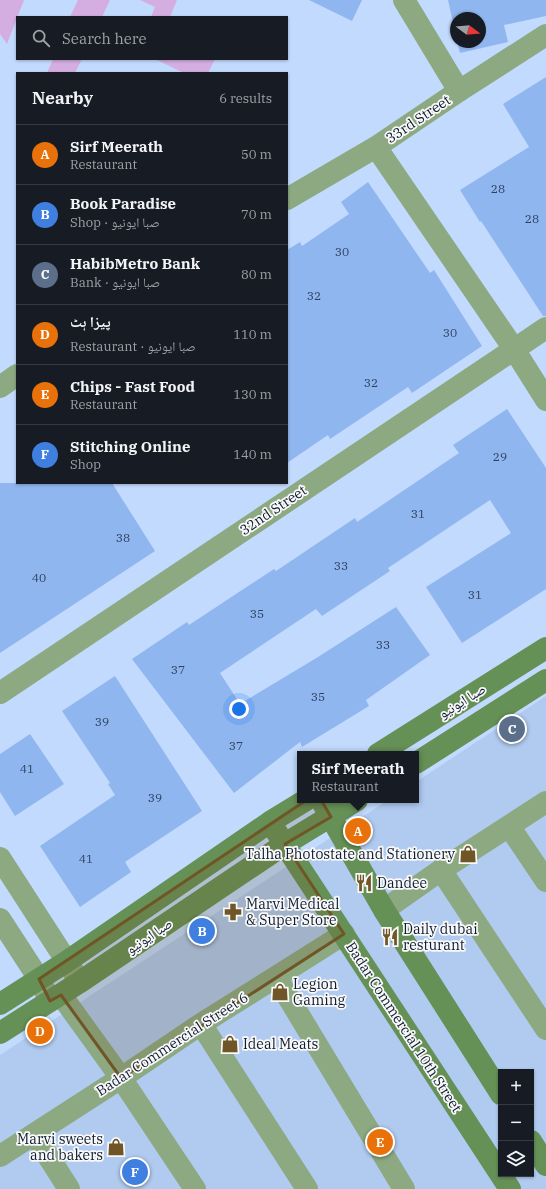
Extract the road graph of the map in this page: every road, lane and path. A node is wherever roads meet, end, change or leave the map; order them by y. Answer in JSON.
{"nodes":[{"id":1,"x":404,"y":0,"type":"edge"},
{"id":2,"x":546,"y":35,"type":"edge"},
{"id":3,"x":459,"y":91,"type":"junction"},
{"id":4,"x":376,"y":147,"type":"junction"},
{"id":5,"x":288,"y":198,"type":"edge"},
{"id":6,"x":546,"y":328,"type":"edge"},
{"id":7,"x":514,"y":349,"type":"junction"},
{"id":8,"x":16,"y":376,"type":"edge"},
{"id":9,"x":0,"y":387,"type":"edge"},
{"id":10,"x":546,"y":400,"type":"edge"},
{"id":11,"x":546,"y":648,"type":"edge"},
{"id":12,"x":546,"y":680,"type":"edge"},
{"id":13,"x":0,"y":693,"type":"edge"},
{"id":14,"x":383,"y":751,"type":"edge"},
{"id":15,"x":419,"y":761,"type":"edge"},
{"id":16,"x":546,"y":802,"type":"edge"},
{"id":17,"x":301,"y":803,"type":"edge"},
{"id":18,"x":345,"y":803,"type":"edge"},
{"id":19,"x":326,"y":808,"type":"edge"},
{"id":20,"x":270,"y":822,"type":"junction"},
{"id":21,"x":509,"y":826,"type":"junction"},
{"id":22,"x":285,"y":844,"type":"junction"},
{"id":23,"x":0,"y":858,"type":"edge"},
{"id":24,"x":441,"y":870,"type":"junction"},
{"id":25,"x":546,"y":881,"type":"edge"},
{"id":26,"x":384,"y":910,"type":"junction"},
{"id":27,"x":0,"y":919,"type":"edge"},
{"id":28,"x":344,"y":934,"type":"junction"},
{"id":29,"x":66,"y":962,"type":"junction"},
{"id":30,"x":276,"y":977,"type":"junction"},
{"id":31,"x":39,"y":979,"type":"junction"},
{"id":32,"x":80,"y":982,"type":"junction"},
{"id":33,"x":55,"y":998,"type":"junction"},
{"id":34,"x":0,"y":1004,"type":"edge"},
{"id":35,"x":201,"y":1024,"type":"junction"},
{"id":36,"x":546,"y":1029,"type":"edge"},
{"id":37,"x":0,"y":1033,"type":"edge"},
{"id":38,"x":121,"y":1078,"type":"junction"},
{"id":39,"x":498,"y":1089,"type":"edge"},
{"id":40,"x":34,"y":1134,"type":"junction"},
{"id":41,"x":534,"y":1146,"type":"edge"},
{"id":42,"x":0,"y":1156,"type":"edge"},
{"id":43,"x":546,"y":1165,"type":"edge"},
{"id":44,"x":69,"y":1189,"type":"edge"},
{"id":45,"x":195,"y":1189,"type":"edge"},
{"id":46,"x":307,"y":1189,"type":"edge"},
{"id":47,"x":404,"y":1189,"type":"edge"},
{"id":48,"x":510,"y":1189,"type":"edge"}],
"edges":[{"from":1,"to":3,"type":"street"},
{"from":2,"to":3,"type":"street","name":"33rd Street"},
{"from":3,"to":4,"type":"street","name":"33rd Street"},
{"from":4,"to":5,"type":"street","name":"33rd Street"},
{"from":4,"to":7,"type":"street"},
{"from":6,"to":7,"type":"street","name":"32nd Street"},
{"from":7,"to":10,"type":"street"},
{"from":7,"to":13,"type":"street","name":"32nd Street"},
{"from":8,"to":9,"type":"street"},
{"from":11,"to":14,"type":"main road","name":"صبا ایونیو"},
{"from":12,"to":15,"type":"main road","name":"صبا ایونیو"},
{"from":16,"to":21,"type":"street"},
{"from":17,"to":20,"type":"main road","name":"صبا ایونیو"},
{"from":18,"to":19,"type":"main road","name":"صبا ایونیو"},
{"from":19,"to":22,"type":"main road","name":"صبا ایونیو"},
{"from":19,"to":26,"type":"main road"},
{"from":20,"to":22,"type":"main road","name":"Badar Commercial 10th Street"},
{"from":20,"to":29,"type":"main road","name":"صبا ایونیو"},
{"from":21,"to":24,"type":"street"},
{"from":21,"to":25,"type":"street"},
{"from":22,"to":28,"type":"main road","name":"Badar Commercial 10th Street"},
{"from":22,"to":32,"type":"main road","name":"صبا ایونیو"},
{"from":23,"to":29,"type":"street"},
{"from":24,"to":26,"type":"street"},
{"from":24,"to":36,"type":"street"},
{"from":26,"to":39,"type":"main road"},
{"from":27,"to":31,"type":"street"},
{"from":28,"to":30,"type":"street","name":"Badar Commercial Street 6"},
{"from":28,"to":48,"type":"main road","name":"Badar Commercial 10th Street"},
{"from":29,"to":31,"type":"main road","name":"صبا ایونیو"},
{"from":29,"to":32,"type":"street"},
{"from":30,"to":35,"type":"street","name":"Badar Commercial Street 6"},
{"from":30,"to":47,"type":"street"},
{"from":31,"to":33,"type":"street"},
{"from":31,"to":34,"type":"main road","name":"صبا ایونیو"},
{"from":32,"to":33,"type":"main road","name":"صبا ایونیو"},
{"from":33,"to":37,"type":"main road","name":"صبا ایونیو"},
{"from":33,"to":38,"type":"street"},
{"from":35,"to":38,"type":"street","name":"Badar Commercial Street 6"},
{"from":35,"to":46,"type":"street"},
{"from":38,"to":40,"type":"street","name":"Badar Commercial Street 6"},
{"from":38,"to":45,"type":"street"},
{"from":40,"to":42,"type":"street","name":"Badar Commercial Street 6"},
{"from":40,"to":44,"type":"street"},
{"from":41,"to":43,"type":"main road"}]}
